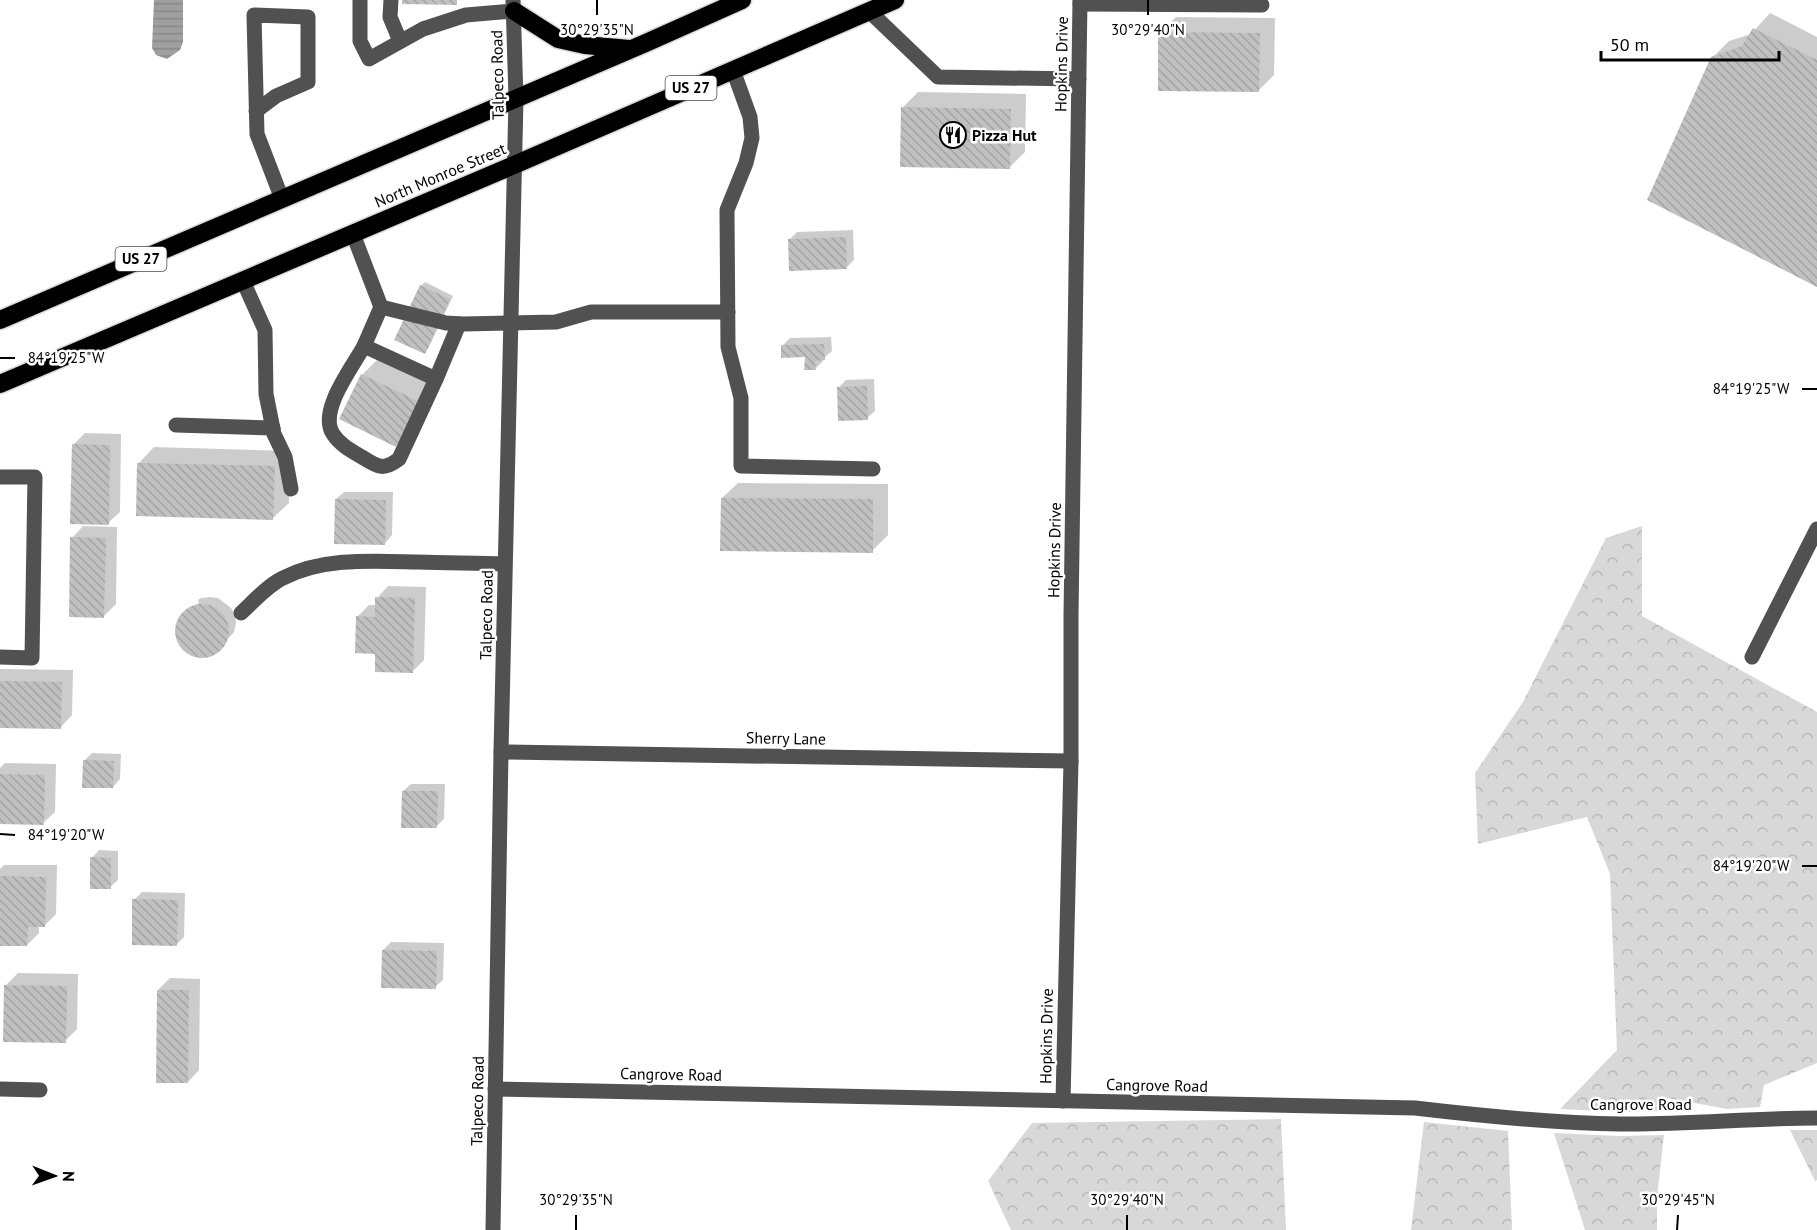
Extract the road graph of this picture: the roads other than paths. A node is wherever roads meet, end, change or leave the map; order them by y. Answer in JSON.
{"nodes":[{"id":1,"x":360,"y":0,"type":"edge"},
{"id":2,"x":390,"y":0,"type":"edge"},
{"id":3,"x":742,"y":0,"type":"edge"},
{"id":4,"x":895,"y":0,"type":"edge"},
{"id":5,"x":1080,"y":2,"type":"edge"},
{"id":6,"x":1223,"y":2,"type":"edge"},
{"id":7,"x":514,"y":5,"type":"edge"},
{"id":8,"x":1262,"y":5,"type":"dead end"},
{"id":9,"x":869,"y":11,"type":"junction"},
{"id":10,"x":400,"y":41,"type":"junction"},
{"id":11,"x":630,"y":50,"type":"junction"},
{"id":12,"x":733,"y":70,"type":"junction"},
{"id":13,"x":1079,"y":79,"type":"junction"},
{"id":14,"x":516,"y":99,"type":"junction"},
{"id":15,"x":256,"y":111,"type":"junction"},
{"id":16,"x":514,"y":165,"type":"junction"},
{"id":17,"x":282,"y":199,"type":"junction"},
{"id":18,"x":353,"y":234,"type":"junction"},
{"id":19,"x":243,"y":281,"type":"junction"},
{"id":20,"x":381,"y":307,"type":"junction"},
{"id":21,"x":728,"y":312,"type":"junction"},
{"id":22,"x":0,"y":320,"type":"edge"},
{"id":23,"x":511,"y":322,"type":"junction"},
{"id":24,"x":459,"y":324,"type":"junction"},
{"id":25,"x":364,"y":346,"type":"junction"},
{"id":26,"x":436,"y":379,"type":"junction"},
{"id":27,"x":0,"y":384,"type":"edge"},
{"id":28,"x":176,"y":425,"type":"dead end"},
{"id":29,"x":273,"y":428,"type":"junction"},
{"id":30,"x":873,"y":469,"type":"dead end"},
{"id":31,"x":0,"y":477,"type":"edge"},
{"id":32,"x":291,"y":489,"type":"dead end"},
{"id":33,"x":1817,"y":529,"type":"edge"},
{"id":34,"x":505,"y":564,"type":"junction"},
{"id":35,"x":241,"y":613,"type":"dead end"},
{"id":36,"x":0,"y":657,"type":"edge"},
{"id":37,"x":1752,"y":657,"type":"dead end"},
{"id":38,"x":501,"y":752,"type":"junction"},
{"id":39,"x":1071,"y":761,"type":"junction"},
{"id":40,"x":0,"y":1089,"type":"edge"},
{"id":41,"x":495,"y":1089,"type":"junction"},
{"id":42,"x":40,"y":1090,"type":"dead end"},
{"id":43,"x":1063,"y":1101,"type":"junction"},
{"id":44,"x":1817,"y":1118,"type":"edge"},
{"id":45,"x":493,"y":1230,"type":"edge"}],
"edges":[{"from":1,"to":10,"type":"street"},
{"from":2,"to":10,"type":"street"},
{"from":3,"to":11,"type":"highway","number":"US 27"},
{"from":4,"to":9,"type":"highway","name":"North Monroe Street","number":"US 27"},
{"from":5,"to":6,"type":"street"},
{"from":5,"to":13,"type":"street","name":"Hopkins Drive"},
{"from":6,"to":8,"type":"street"},
{"from":7,"to":10,"type":"street"},
{"from":7,"to":11,"type":"highway"},
{"from":7,"to":14,"type":"street","name":"Talpeco Road"},
{"from":9,"to":12,"type":"highway","name":"North Monroe Street","number":"US 27"},
{"from":9,"to":13,"type":"street"},
{"from":11,"to":14,"type":"highway","number":"US 27"},
{"from":12,"to":16,"type":"highway","name":"North Monroe Street","number":"US 27"},
{"from":12,"to":21,"type":"street"},
{"from":13,"to":39,"type":"street","name":"Hopkins Drive"},
{"from":14,"to":16,"type":"street","name":"Talpeco Road"},
{"from":14,"to":17,"type":"highway","number":"US 27"},
{"from":15,"to":15,"type":"street"},
{"from":15,"to":17,"type":"street"},
{"from":16,"to":18,"type":"highway","name":"North Monroe Street","number":"US 27"},
{"from":16,"to":23,"type":"street","name":"Talpeco Road"},
{"from":17,"to":22,"type":"highway","number":"US 27"},
{"from":18,"to":19,"type":"highway","name":"North Monroe Street","number":"US 27"},
{"from":18,"to":20,"type":"street"},
{"from":19,"to":27,"type":"highway","name":"North Monroe Street","number":"US 27"},
{"from":19,"to":29,"type":"street"},
{"from":20,"to":24,"type":"street"},
{"from":20,"to":25,"type":"street"},
{"from":21,"to":23,"type":"street"},
{"from":21,"to":30,"type":"street"},
{"from":23,"to":24,"type":"street"},
{"from":23,"to":34,"type":"street","name":"Talpeco Road"},
{"from":24,"to":26,"type":"street"},
{"from":25,"to":26,"type":"street"},
{"from":25,"to":26,"type":"street"},
{"from":28,"to":29,"type":"street"},
{"from":29,"to":32,"type":"street"},
{"from":31,"to":36,"type":"street"},
{"from":33,"to":37,"type":"street"},
{"from":34,"to":35,"type":"street"},
{"from":34,"to":38,"type":"street","name":"Talpeco Road"},
{"from":38,"to":39,"type":"street","name":"Sherry Lane"},
{"from":38,"to":41,"type":"street","name":"Talpeco Road"},
{"from":39,"to":43,"type":"street","name":"Hopkins Drive"},
{"from":40,"to":42,"type":"street"},
{"from":41,"to":43,"type":"street","name":"Cangrove Road"},
{"from":41,"to":45,"type":"street","name":"Talpeco Road"},
{"from":43,"to":44,"type":"street","name":"Cangrove Road"}]}
